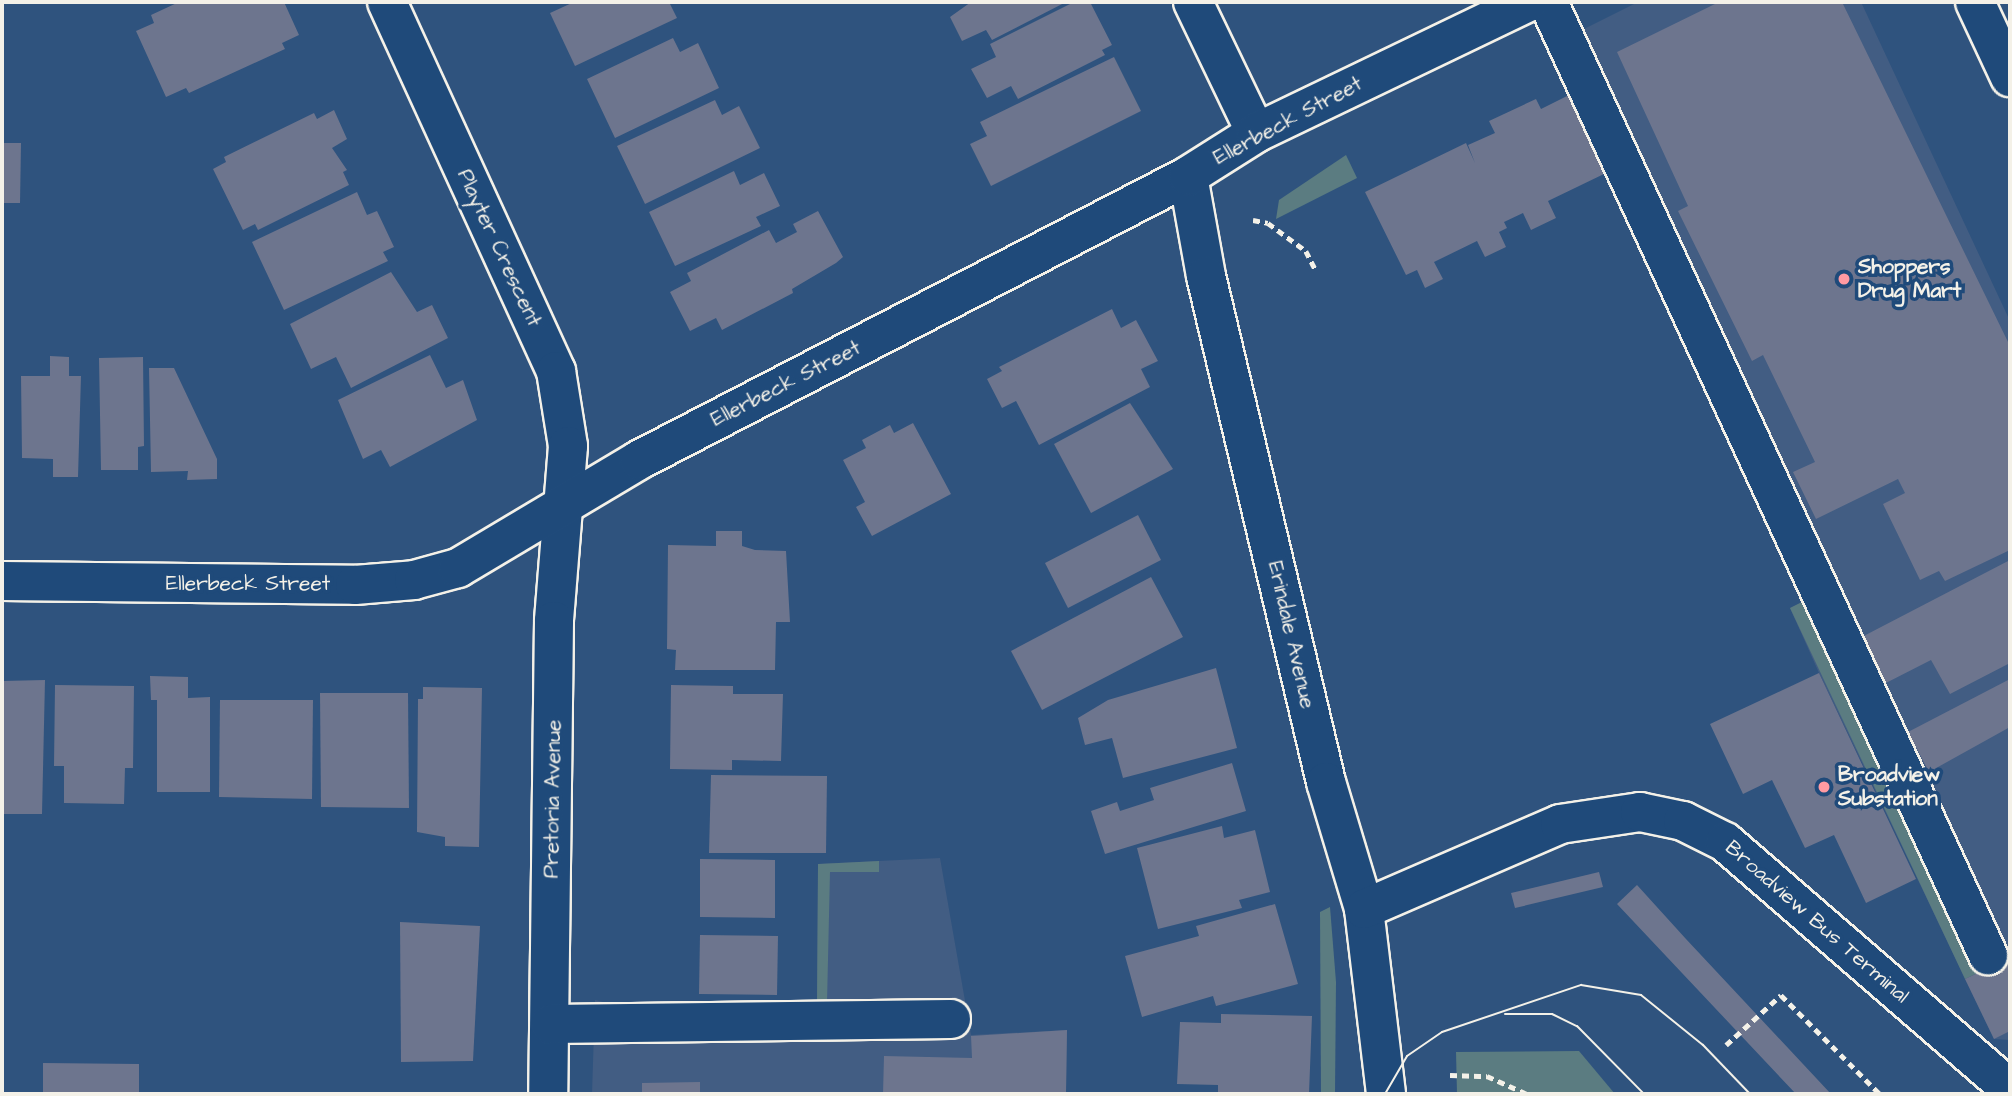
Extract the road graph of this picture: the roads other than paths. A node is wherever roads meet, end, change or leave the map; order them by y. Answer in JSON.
{"nodes":[{"id":1,"x":387,"y":2,"type":"edge"},
{"id":2,"x":1192,"y":2,"type":"edge"},
{"id":3,"x":1528,"y":2,"type":"edge"},
{"id":4,"x":1548,"y":2,"type":"edge"},
{"id":5,"x":1975,"y":2,"type":"edge"},
{"id":6,"x":2010,"y":77,"type":"edge"},
{"id":7,"x":1256,"y":134,"type":"junction"},
{"id":8,"x":1188,"y":176,"type":"junction"},
{"id":9,"x":564,"y":505,"type":"junction"},
{"id":10,"x":2,"y":581,"type":"edge"},
{"id":11,"x":1364,"y":909,"type":"junction"},
{"id":12,"x":1988,"y":955,"type":"dead end"},
{"id":13,"x":951,"y":1019,"type":"dead end"},
{"id":14,"x":550,"y":1024,"type":"junction"},
{"id":15,"x":2010,"y":1088,"type":"edge"},
{"id":16,"x":548,"y":1094,"type":"edge"},
{"id":17,"x":1386,"y":1094,"type":"edge"}],
"edges":[{"from":1,"to":9,"type":"street","name":"Playter Crescent"},
{"from":2,"to":7,"type":"street"},
{"from":3,"to":7,"type":"street","name":"Ellerbeck Street"},
{"from":4,"to":12,"type":"street"},
{"from":5,"to":6,"type":"street"},
{"from":7,"to":8,"type":"street","name":"Ellerbeck Street"},
{"from":8,"to":9,"type":"street","name":"Ellerbeck Street"},
{"from":8,"to":11,"type":"street","name":"Erindale Avenue"},
{"from":9,"to":10,"type":"street","name":"Ellerbeck Street"},
{"from":9,"to":14,"type":"street","name":"Pretoria Avenue"},
{"from":11,"to":15,"type":"street","name":"Broadview Bus Terminal"},
{"from":11,"to":17,"type":"street","name":"Erindale Avenue"},
{"from":13,"to":14,"type":"street"},
{"from":14,"to":16,"type":"street","name":"Pretoria Avenue"}]}
